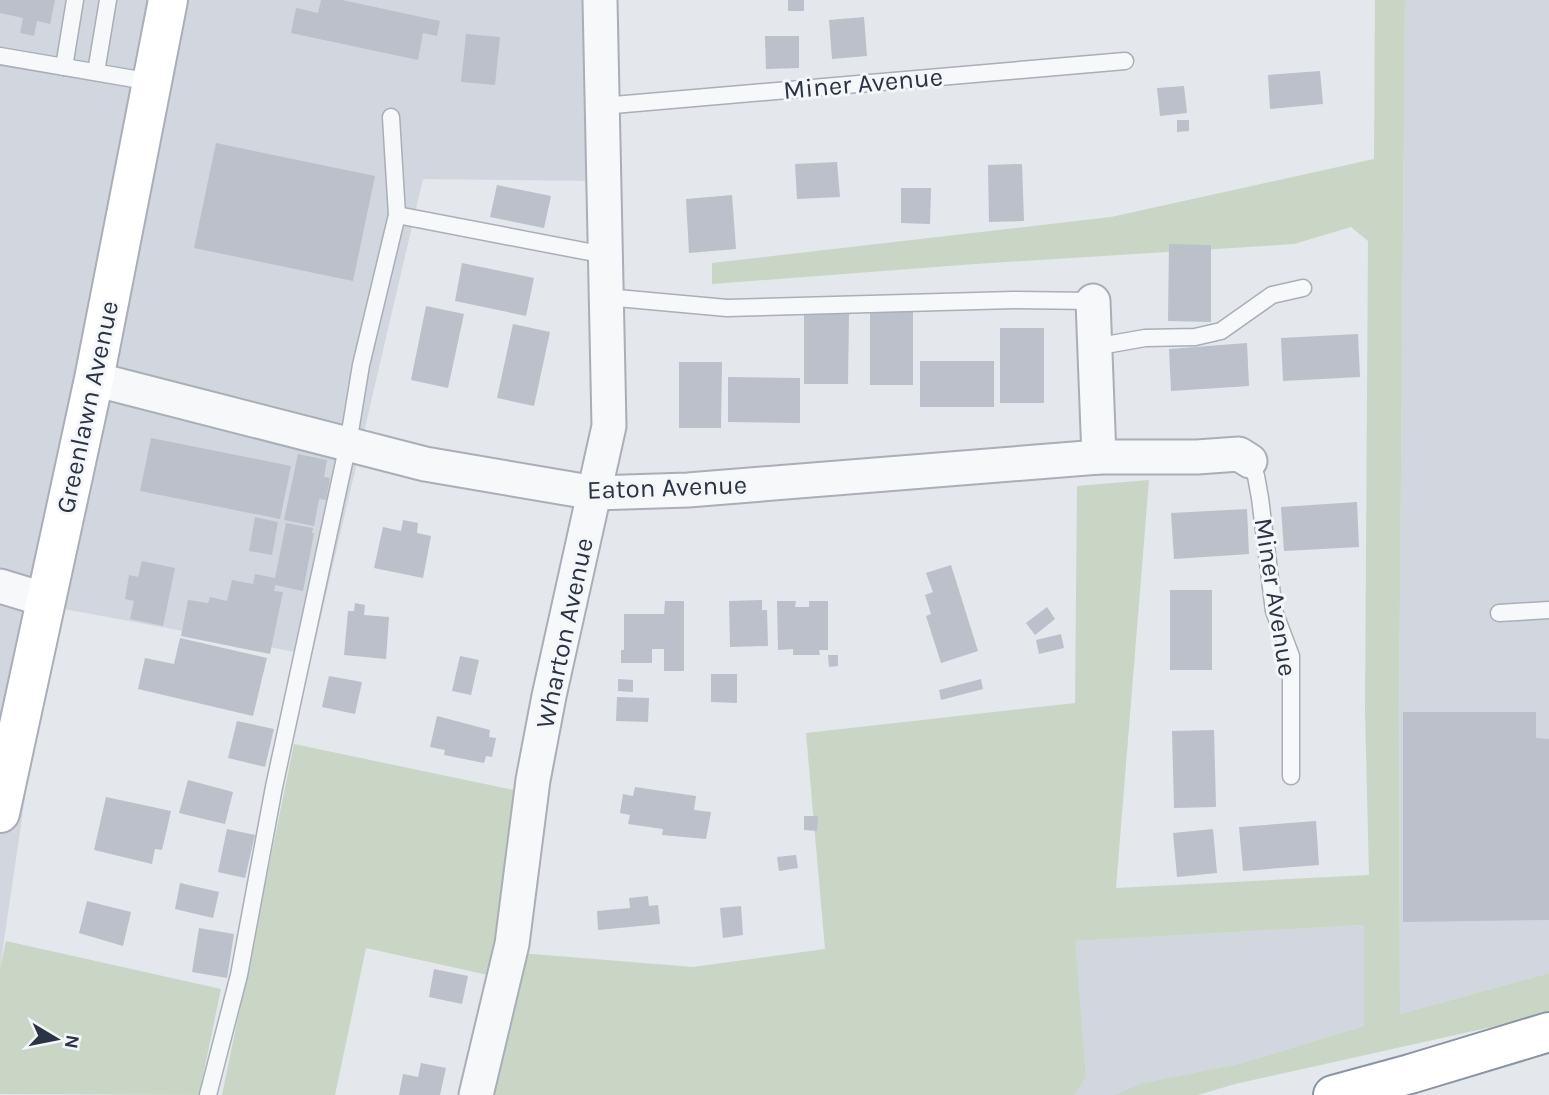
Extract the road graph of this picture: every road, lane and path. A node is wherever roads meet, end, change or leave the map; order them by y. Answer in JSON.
{"nodes":[{"id":1,"x":75,"y":0,"type":"edge"},
{"id":2,"x":108,"y":0,"type":"edge"},
{"id":3,"x":168,"y":0,"type":"edge"},
{"id":4,"x":600,"y":0,"type":"edge"},
{"id":5,"x":0,"y":56,"type":"edge"},
{"id":6,"x":1125,"y":61,"type":"dead end"},
{"id":7,"x":64,"y":67,"type":"junction"},
{"id":8,"x":96,"y":72,"type":"junction"},
{"id":9,"x":152,"y":82,"type":"junction"},
{"id":10,"x":602,"y":106,"type":"junction"},
{"id":11,"x":391,"y":117,"type":"dead end"},
{"id":12,"x":397,"y":215,"type":"junction"},
{"id":13,"x":605,"y":255,"type":"junction"},
{"id":14,"x":1303,"y":288,"type":"dead end"},
{"id":15,"x":606,"y":297,"type":"junction"},
{"id":16,"x":1093,"y":301,"type":"joint"},
{"id":17,"x":1094,"y":347,"type":"junction"},
{"id":18,"x":93,"y":379,"type":"junction"},
{"id":19,"x":348,"y":444,"type":"junction"},
{"id":20,"x":1099,"y":457,"type":"junction"},
{"id":21,"x":1250,"y":461,"type":"joint"},
{"id":22,"x":595,"y":493,"type":"junction"},
{"id":23,"x":0,"y":586,"type":"edge"},
{"id":24,"x":46,"y":600,"type":"junction"},
{"id":25,"x":1549,"y":610,"type":"edge"},
{"id":26,"x":1499,"y":613,"type":"dead end"},
{"id":27,"x":1291,"y":776,"type":"dead end"},
{"id":28,"x":0,"y":813,"type":"edge"},
{"id":29,"x":1549,"y":1032,"type":"edge"},
{"id":30,"x":1410,"y":1074,"type":"junction"},
{"id":31,"x":208,"y":1095,"type":"edge"},
{"id":32,"x":476,"y":1095,"type":"edge"},
{"id":33,"x":1333,"y":1095,"type":"edge"},
{"id":34,"x":1363,"y":1095,"type":"edge"}],
"edges":[{"from":1,"to":7,"type":"lane"},
{"from":2,"to":8,"type":"lane"},
{"from":3,"to":9,"type":"main road","name":"Greenlawn Avenue"},
{"from":4,"to":10,"type":"street","name":"Wharton Avenue"},
{"from":5,"to":7,"type":"lane"},
{"from":6,"to":10,"type":"lane","name":"Miner Avenue"},
{"from":7,"to":8,"type":"lane"},
{"from":8,"to":9,"type":"lane"},
{"from":9,"to":18,"type":"main road","name":"Greenlawn Avenue"},
{"from":10,"to":13,"type":"street","name":"Wharton Avenue"},
{"from":11,"to":12,"type":"lane"},
{"from":12,"to":13,"type":"lane"},
{"from":12,"to":19,"type":"lane"},
{"from":13,"to":15,"type":"street","name":"Wharton Avenue"},
{"from":14,"to":17,"type":"lane"},
{"from":15,"to":16,"type":"lane"},
{"from":15,"to":22,"type":"street","name":"Wharton Avenue"},
{"from":16,"to":17,"type":"street"},
{"from":17,"to":20,"type":"street"},
{"from":18,"to":19,"type":"street","name":"Eaton Avenue"},
{"from":18,"to":24,"type":"main road","name":"Greenlawn Avenue"},
{"from":19,"to":22,"type":"street","name":"Eaton Avenue"},
{"from":19,"to":31,"type":"lane"},
{"from":20,"to":21,"type":"street","name":"Eaton Avenue"},
{"from":20,"to":22,"type":"street","name":"Eaton Avenue"},
{"from":21,"to":27,"type":"lane","name":"Miner Avenue"},
{"from":22,"to":32,"type":"street","name":"Wharton Avenue"},
{"from":23,"to":24,"type":"street"},
{"from":24,"to":28,"type":"main road","name":"Greenlawn Avenue"},
{"from":25,"to":26,"type":"lane"},
{"from":29,"to":30,"type":"main road"},
{"from":30,"to":33,"type":"main road"},
{"from":30,"to":34,"type":"main road"}]}
